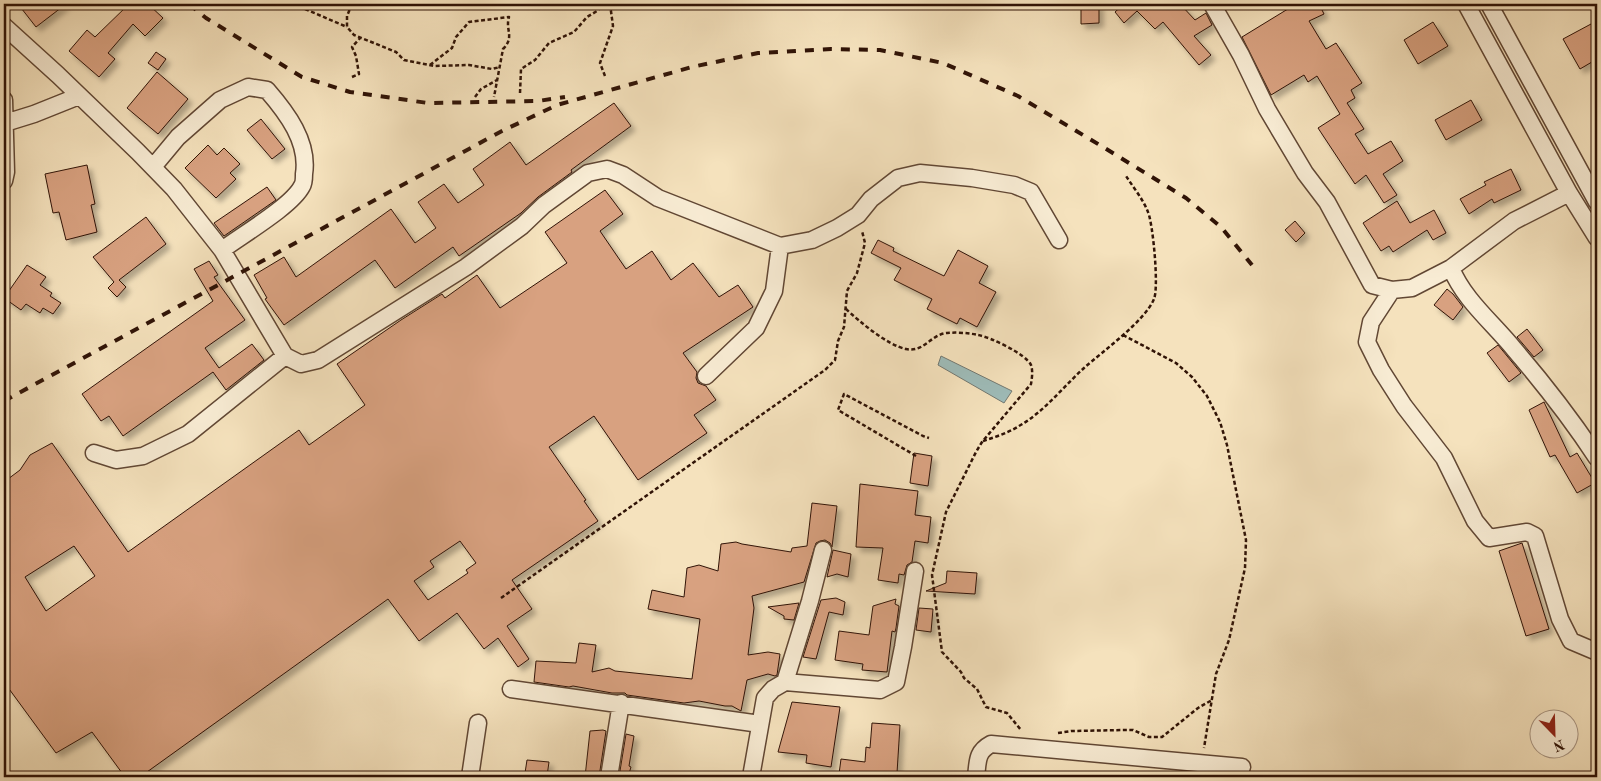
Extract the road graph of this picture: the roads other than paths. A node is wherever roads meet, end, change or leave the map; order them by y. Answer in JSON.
{"nodes":[{"id":1,"x":1212,"y":4,"type":"edge"},
{"id":2,"x":1466,"y":4,"type":"edge"},
{"id":3,"x":1489,"y":4,"type":"edge"},
{"id":4,"x":4,"y":26,"type":"edge"},
{"id":5,"x":1512,"y":47,"type":"junction"},
{"id":6,"x":1495,"y":57,"type":"junction"},
{"id":7,"x":79,"y":96,"type":"junction"},
{"id":8,"x":4,"y":100,"type":"edge"},
{"id":9,"x":5,"y":123,"type":"junction"},
{"id":10,"x":153,"y":167,"type":"junction"},
{"id":11,"x":4,"y":181,"type":"edge"},
{"id":12,"x":1569,"y":193,"type":"junction"},
{"id":13,"x":1597,"y":202,"type":"edge"},
{"id":14,"x":1597,"y":238,"type":"edge"},
{"id":15,"x":1059,"y":240,"type":"dead end"},
{"id":16,"x":780,"y":246,"type":"junction"},
{"id":17,"x":222,"y":250,"type":"junction"},
{"id":18,"x":1451,"y":268,"type":"junction"},
{"id":19,"x":1392,"y":290,"type":"junction"},
{"id":20,"x":285,"y":356,"type":"junction"},
{"id":21,"x":706,"y":376,"type":"dead end"},
{"id":22,"x":94,"y":452,"type":"dead end"},
{"id":23,"x":1597,"y":458,"type":"edge"},
{"id":24,"x":823,"y":550,"type":"dead end"},
{"id":25,"x":915,"y":571,"type":"dead end"},
{"id":26,"x":1597,"y":652,"type":"edge"},
{"id":27,"x":785,"y":682,"type":"junction"},
{"id":28,"x":511,"y":689,"type":"dead end"},
{"id":29,"x":621,"y":703,"type":"junction"},
{"id":30,"x":478,"y":723,"type":"dead end"},
{"id":31,"x":760,"y":724,"type":"junction"},
{"id":32,"x":1242,"y":767,"type":"dead end"},
{"id":33,"x":470,"y":777,"type":"edge"},
{"id":34,"x":609,"y":777,"type":"edge"},
{"id":35,"x":751,"y":777,"type":"edge"},
{"id":36,"x":976,"y":777,"type":"edge"}],
"edges":[{"from":1,"to":19,"type":"street"},
{"from":2,"to":6,"type":"street"},
{"from":3,"to":5,"type":"street"},
{"from":4,"to":7,"type":"street"},
{"from":5,"to":6,"type":"street"},
{"from":5,"to":13,"type":"street"},
{"from":6,"to":12,"type":"street"},
{"from":7,"to":9,"type":"street"},
{"from":7,"to":10,"type":"street"},
{"from":8,"to":9,"type":"street"},
{"from":9,"to":11,"type":"street"},
{"from":10,"to":17,"type":"street"},
{"from":10,"to":17,"type":"street"},
{"from":12,"to":14,"type":"street"},
{"from":12,"to":18,"type":"street"},
{"from":15,"to":16,"type":"street"},
{"from":16,"to":20,"type":"street"},
{"from":16,"to":21,"type":"street"},
{"from":17,"to":20,"type":"street"},
{"from":18,"to":19,"type":"street"},
{"from":18,"to":23,"type":"street"},
{"from":19,"to":26,"type":"street"},
{"from":20,"to":22,"type":"street"},
{"from":24,"to":27,"type":"street"},
{"from":25,"to":27,"type":"street"},
{"from":27,"to":31,"type":"street"},
{"from":28,"to":29,"type":"street"},
{"from":29,"to":31,"type":"street"},
{"from":29,"to":34,"type":"street"},
{"from":30,"to":33,"type":"street"},
{"from":31,"to":35,"type":"street"},
{"from":32,"to":36,"type":"street"}]}
